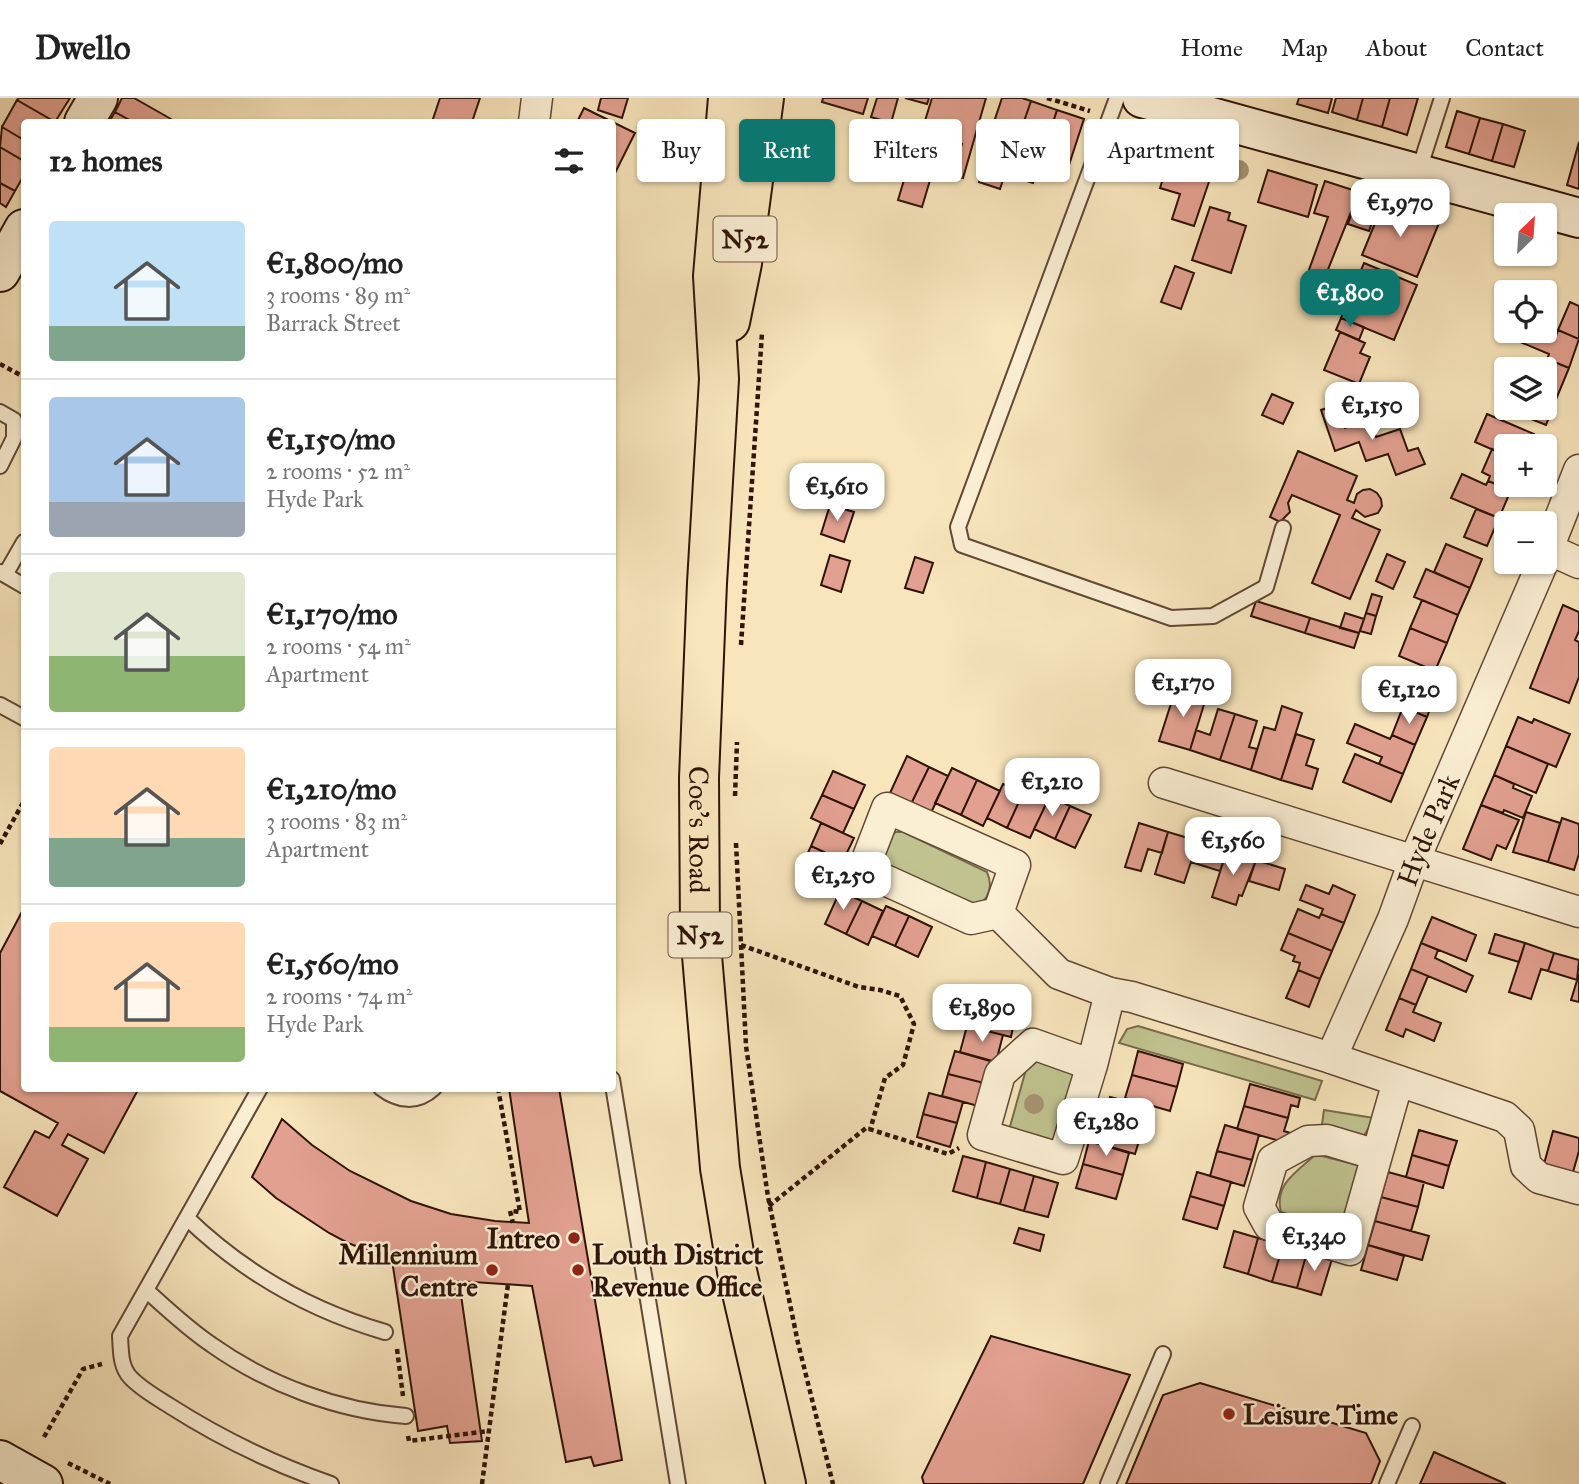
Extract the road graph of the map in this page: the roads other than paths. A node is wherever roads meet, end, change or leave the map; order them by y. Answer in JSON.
{"nodes":[{"id":1,"x":98,"y":98,"type":"edge"},
{"id":2,"x":537,"y":98,"type":"edge"},
{"id":3,"x":728,"y":98,"type":"edge"},
{"id":4,"x":764,"y":98,"type":"edge"},
{"id":5,"x":1117,"y":98,"type":"edge"},
{"id":6,"x":1142,"y":98,"type":"edge"},
{"id":7,"x":1442,"y":98,"type":"edge"},
{"id":8,"x":1204,"y":106,"type":"edge"},
{"id":9,"x":86,"y":119,"type":"edge"},
{"id":10,"x":534,"y":119,"type":"edge"},
{"id":11,"x":1418,"y":174,"type":"junction"},
{"id":12,"x":1579,"y":218,"type":"edge"},
{"id":13,"x":719,"y":379,"type":"junction"},
{"id":14,"x":0,"y":412,"type":"edge"},
{"id":15,"x":19,"y":416,"type":"edge"},
{"id":16,"x":0,"y":466,"type":"edge"},
{"id":17,"x":1579,"y":470,"type":"edge"},
{"id":18,"x":1557,"y":526,"type":"edge"},
{"id":19,"x":1283,"y":528,"type":"dead end"},
{"id":20,"x":21,"y":546,"type":"edge"},
{"id":21,"x":1557,"y":558,"type":"edge"},
{"id":22,"x":1579,"y":563,"type":"edge"},
{"id":23,"x":3,"y":574,"type":"edge"},
{"id":24,"x":1537,"y":574,"type":"edge"},
{"id":25,"x":21,"y":584,"type":"edge"},
{"id":26,"x":0,"y":705,"type":"edge"},
{"id":27,"x":21,"y":716,"type":"edge"},
{"id":28,"x":1164,"y":783,"type":"dead end"},
{"id":29,"x":1414,"y":862,"type":"junction"},
{"id":30,"x":1579,"y":912,"type":"edge"},
{"id":31,"x":998,"y":913,"type":"junction"},
{"id":32,"x":1110,"y":993,"type":"junction"},
{"id":33,"x":1331,"y":1058,"type":"junction"},
{"id":34,"x":1092,"y":1065,"type":"junction"},
{"id":35,"x":1398,"y":1081,"type":"junction"},
{"id":36,"x":258,"y":1092,"type":"edge"},
{"id":37,"x":387,"y":1092,"type":"edge"},
{"id":38,"x":430,"y":1092,"type":"edge"},
{"id":39,"x":614,"y":1092,"type":"edge"},
{"id":40,"x":1377,"y":1155,"type":"dead end"},
{"id":41,"x":1579,"y":1189,"type":"edge"},
{"id":42,"x":187,"y":1218,"type":"junction"},
{"id":43,"x":146,"y":1290,"type":"junction"},
{"id":44,"x":385,"y":1332,"type":"dead end"},
{"id":45,"x":1163,"y":1354,"type":"dead end"},
{"id":46,"x":406,"y":1416,"type":"dead end"},
{"id":47,"x":1412,"y":1426,"type":"dead end"},
{"id":48,"x":331,"y":1484,"type":"edge"},
{"id":49,"x":677,"y":1484,"type":"edge"},
{"id":50,"x":786,"y":1484,"type":"edge"},
{"id":51,"x":1108,"y":1484,"type":"edge"},
{"id":52,"x":1387,"y":1484,"type":"edge"}],
"edges":[{"from":1,"to":9,"type":"street"},
{"from":2,"to":10,"type":"street"},
{"from":3,"to":13,"type":"main road","name":"Coe's Road","number":"N52"},
{"from":4,"to":13,"type":"main road","name":"Coe's Road","number":"N52"},
{"from":5,"to":19,"type":"lane"},
{"from":6,"to":8,"type":"street"},
{"from":7,"to":11,"type":"lane"},
{"from":8,"to":11,"type":"street"},
{"from":11,"to":12,"type":"street"},
{"from":13,"to":50,"type":"main road","name":"Coe's Road","number":"N52"},
{"from":14,"to":15,"type":"lane"},
{"from":15,"to":16,"type":"lane"},
{"from":17,"to":18,"type":"street","name":"Hyde Park"},
{"from":20,"to":23,"type":"lane"},
{"from":21,"to":22,"type":"street"},
{"from":23,"to":25,"type":"lane"},
{"from":24,"to":29,"type":"street","name":"Hyde Park"},
{"from":26,"to":27,"type":"lane"},
{"from":28,"to":29,"type":"street"},
{"from":29,"to":30,"type":"street"},
{"from":29,"to":33,"type":"street","name":"Hyde Park"},
{"from":31,"to":31,"type":"street"},
{"from":31,"to":32,"type":"street"},
{"from":32,"to":33,"type":"street"},
{"from":32,"to":34,"type":"street"},
{"from":33,"to":35,"type":"street"},
{"from":34,"to":34,"type":"street"},
{"from":35,"to":40,"type":"street"},
{"from":35,"to":41,"type":"street"},
{"from":36,"to":42,"type":"lane"},
{"from":37,"to":38,"type":"lane"},
{"from":39,"to":49,"type":"lane"},
{"from":42,"to":43,"type":"lane"},
{"from":42,"to":44,"type":"lane"},
{"from":43,"to":46,"type":"lane"},
{"from":43,"to":48,"type":"lane"},
{"from":45,"to":51,"type":"lane"},
{"from":47,"to":52,"type":"lane"}]}
